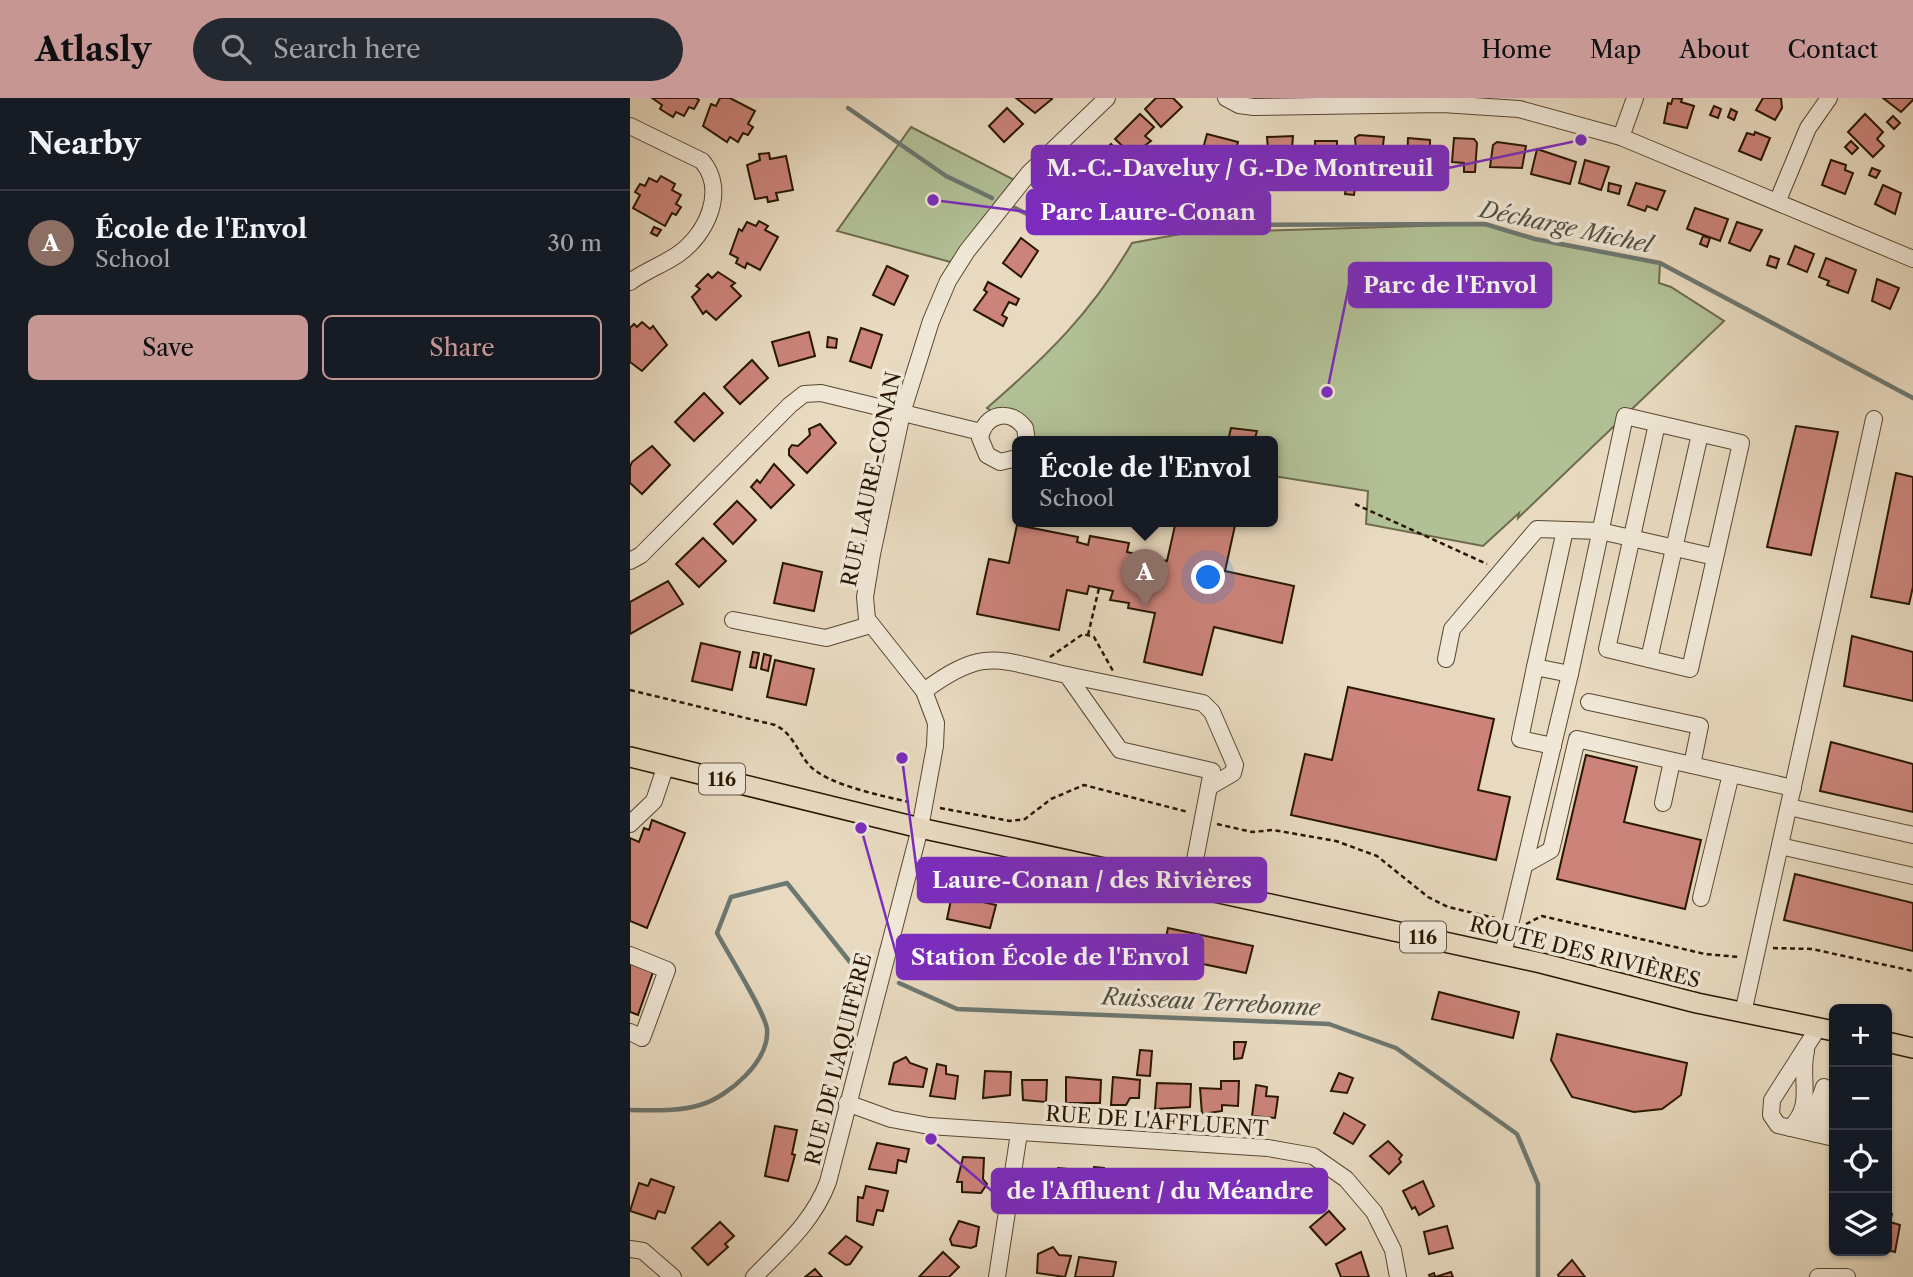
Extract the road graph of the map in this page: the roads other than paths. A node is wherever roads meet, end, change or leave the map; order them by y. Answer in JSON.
{"nodes":[{"id":1,"x":1107,"y":98,"type":"edge"},
{"id":2,"x":1226,"y":98,"type":"edge"},
{"id":3,"x":1635,"y":98,"type":"edge"},
{"id":4,"x":1829,"y":98,"type":"edge"},
{"id":5,"x":1442,"y":101,"type":"edge"},
{"id":6,"x":630,"y":126,"type":"edge"},
{"id":7,"x":1621,"y":137,"type":"junction"},
{"id":8,"x":1778,"y":200,"type":"junction"},
{"id":9,"x":1913,"y":259,"type":"edge"},
{"id":10,"x":630,"y":282,"type":"edge"},
{"id":11,"x":902,"y":413,"type":"junction"},
{"id":12,"x":1874,"y":419,"type":"dead end"},
{"id":13,"x":1657,"y":424,"type":"junction"},
{"id":14,"x":981,"y":432,"type":"junction"},
{"id":15,"x":1700,"y":434,"type":"junction"},
{"id":16,"x":1026,"y":436,"type":"edge"},
{"id":17,"x":1012,"y":460,"type":"edge"},
{"id":18,"x":1565,"y":530,"type":"junction"},
{"id":19,"x":1600,"y":531,"type":"junction"},
{"id":20,"x":1632,"y":539,"type":"junction"},
{"id":21,"x":1674,"y":548,"type":"junction"},
{"id":22,"x":1715,"y":557,"type":"junction"},
{"id":23,"x":630,"y":561,"type":"edge"},
{"id":24,"x":733,"y":620,"type":"dead end"},
{"id":25,"x":870,"y":625,"type":"junction"},
{"id":26,"x":1446,"y":659,"type":"dead end"},
{"id":27,"x":1649,"y":659,"type":"junction"},
{"id":28,"x":1535,"y":667,"type":"junction"},
{"id":29,"x":1067,"y":674,"type":"junction"},
{"id":30,"x":1570,"y":674,"type":"junction"},
{"id":31,"x":924,"y":691,"type":"junction"},
{"id":32,"x":1589,"y":702,"type":"dead end"},
{"id":33,"x":1553,"y":746,"type":"junction"},
{"id":34,"x":630,"y":757,"type":"edge"},
{"id":35,"x":1672,"y":761,"type":"junction"},
{"id":36,"x":666,"y":765,"type":"junction"},
{"id":37,"x":1692,"y":765,"type":"junction"},
{"id":38,"x":1731,"y":774,"type":"junction"},
{"id":39,"x":1209,"y":787,"type":"junction"},
{"id":40,"x":1793,"y":788,"type":"junction"},
{"id":41,"x":1663,"y":803,"type":"dead end"},
{"id":42,"x":1789,"y":807,"type":"junction"},
{"id":43,"x":630,"y":824,"type":"edge"},
{"id":44,"x":920,"y":828,"type":"junction"},
{"id":45,"x":1913,"y":835,"type":"edge"},
{"id":46,"x":1780,"y":846,"type":"junction"},
{"id":47,"x":1526,"y":864,"type":"junction"},
{"id":48,"x":1913,"y":876,"type":"edge"},
{"id":49,"x":1190,"y":886,"type":"junction"},
{"id":50,"x":1701,"y":898,"type":"dead end"},
{"id":51,"x":1503,"y":954,"type":"junction"},
{"id":52,"x":630,"y":955,"type":"edge"},
{"id":53,"x":1744,"y":1013,"type":"junction"},
{"id":54,"x":1826,"y":1030,"type":"edge"},
{"id":55,"x":630,"y":1032,"type":"edge"},
{"id":56,"x":1892,"y":1043,"type":"edge"},
{"id":57,"x":1807,"y":1045,"type":"junction"},
{"id":58,"x":1913,"y":1048,"type":"edge"},
{"id":59,"x":1829,"y":1093,"type":"edge"},
{"id":60,"x":847,"y":1103,"type":"junction"},
{"id":61,"x":1802,"y":1131,"type":"junction"},
{"id":62,"x":1019,"y":1133,"type":"junction"},
{"id":63,"x":1829,"y":1136,"type":"edge"},
{"id":64,"x":630,"y":1249,"type":"edge"},
{"id":65,"x":673,"y":1277,"type":"edge"},
{"id":66,"x":754,"y":1277,"type":"edge"},
{"id":67,"x":997,"y":1277,"type":"edge"},
{"id":68,"x":1398,"y":1277,"type":"edge"},
{"id":69,"x":1818,"y":1277,"type":"edge"},
{"id":70,"x":1847,"y":1277,"type":"edge"}],
"edges":[{"from":1,"to":11,"type":"street","name":"RUE LAURE-CONAN"},
{"from":2,"to":5,"type":"street"},
{"from":3,"to":7,"type":"street"},
{"from":4,"to":8,"type":"street"},
{"from":5,"to":7,"type":"street"},
{"from":6,"to":10,"type":"street"},
{"from":7,"to":8,"type":"street"},
{"from":8,"to":9,"type":"street"},
{"from":11,"to":14,"type":"street"},
{"from":11,"to":23,"type":"street"},
{"from":11,"to":25,"type":"street","name":"RUE LAURE-CONAN"},
{"from":12,"to":40,"type":"street"},
{"from":13,"to":15,"type":"street"},
{"from":13,"to":19,"type":"street"},
{"from":13,"to":20,"type":"street"},
{"from":14,"to":16,"type":"street"},
{"from":14,"to":17,"type":"street"},
{"from":15,"to":21,"type":"street"},
{"from":15,"to":22,"type":"street"},
{"from":18,"to":19,"type":"street"},
{"from":18,"to":26,"type":"street"},
{"from":18,"to":28,"type":"street"},
{"from":19,"to":20,"type":"street"},
{"from":19,"to":30,"type":"street"},
{"from":20,"to":21,"type":"street"},
{"from":20,"to":27,"type":"street"},
{"from":21,"to":22,"type":"street"},
{"from":21,"to":27,"type":"street"},
{"from":22,"to":27,"type":"street"},
{"from":24,"to":25,"type":"street"},
{"from":25,"to":31,"type":"street"},
{"from":28,"to":30,"type":"street"},
{"from":28,"to":33,"type":"street"},
{"from":29,"to":31,"type":"street"},
{"from":29,"to":39,"type":"street"},
{"from":29,"to":39,"type":"street"},
{"from":30,"to":33,"type":"street"},
{"from":31,"to":44,"type":"street"},
{"from":32,"to":37,"type":"street"},
{"from":33,"to":47,"type":"street"},
{"from":34,"to":36,"type":"main road","name":"ROUTE DES RIVIÈRES","number":"116"},
{"from":35,"to":37,"type":"street"},
{"from":35,"to":41,"type":"street"},
{"from":35,"to":47,"type":"street"},
{"from":36,"to":43,"type":"street"},
{"from":36,"to":44,"type":"main road","name":"ROUTE DES RIVIÈRES","number":"116"},
{"from":37,"to":38,"type":"street"},
{"from":38,"to":40,"type":"street"},
{"from":38,"to":50,"type":"street"},
{"from":39,"to":49,"type":"street"},
{"from":40,"to":42,"type":"street"},
{"from":42,"to":45,"type":"street"},
{"from":42,"to":46,"type":"street"},
{"from":44,"to":49,"type":"main road","name":"ROUTE DES RIVIÈRES","number":"116"},
{"from":44,"to":60,"type":"street","name":"RUE DE L'AQUIFÈRE"},
{"from":46,"to":48,"type":"street"},
{"from":46,"to":53,"type":"street"},
{"from":47,"to":51,"type":"street"},
{"from":49,"to":51,"type":"main road","name":"ROUTE DES RIVIÈRES","number":"116"},
{"from":51,"to":53,"type":"main road","name":"ROUTE DES RIVIÈRES","number":"116"},
{"from":52,"to":55,"type":"street"},
{"from":53,"to":54,"type":"main road","name":"ROUTE DES RIVIÈRES","number":"116"},
{"from":54,"to":57,"type":"street"},
{"from":56,"to":58,"type":"main road"},
{"from":57,"to":61,"type":"street"},
{"from":57,"to":61,"type":"street"},
{"from":59,"to":61,"type":"street"},
{"from":60,"to":62,"type":"street","name":"RUE DE L'AFFLUENT"},
{"from":60,"to":66,"type":"street","name":"RUE DE L'AQUIFÈRE"},
{"from":61,"to":63,"type":"street"},
{"from":62,"to":67,"type":"street"},
{"from":62,"to":68,"type":"street","name":"RUE DE L'AFFLUENT"},
{"from":64,"to":65,"type":"street"},
{"from":69,"to":70,"type":"street"}]}
